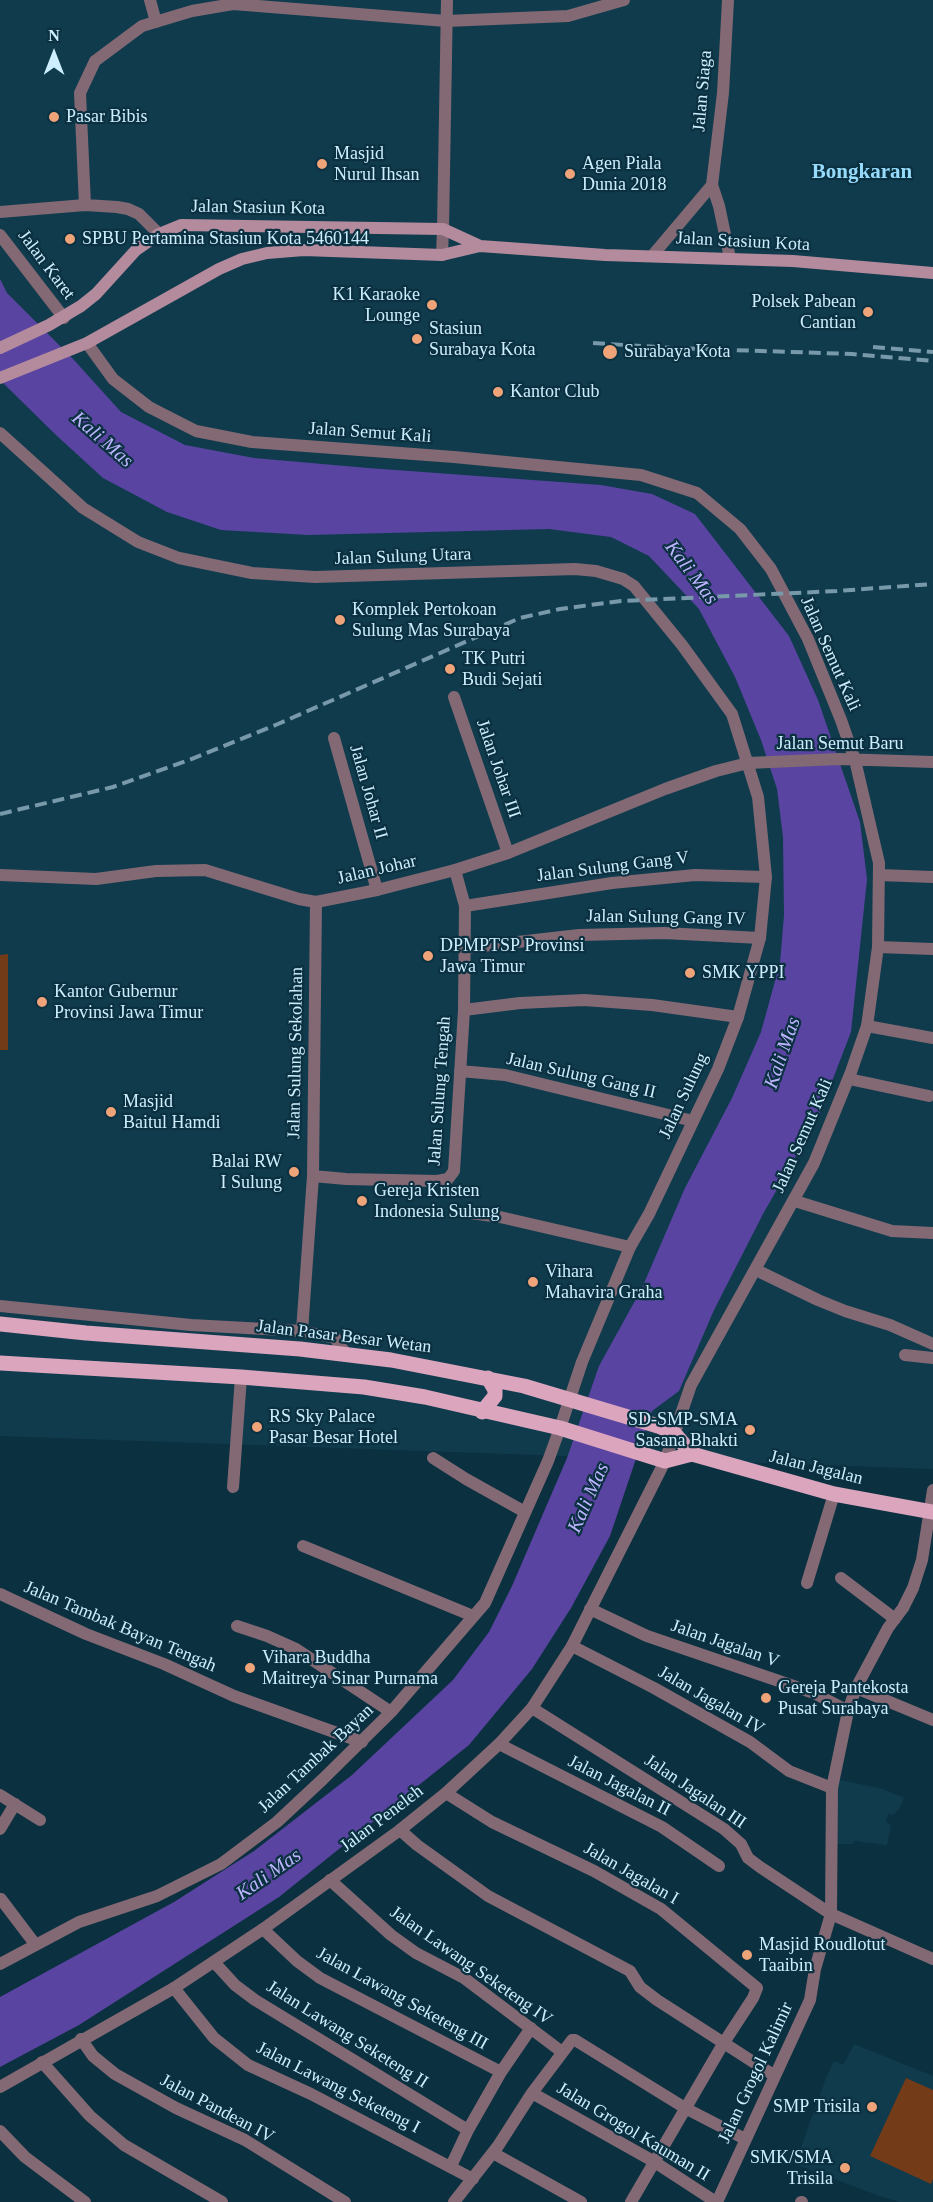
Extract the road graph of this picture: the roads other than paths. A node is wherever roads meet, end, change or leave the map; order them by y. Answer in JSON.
{"nodes":[{"id":1,"x":150,"y":0,"type":"edge"},
{"id":2,"x":447,"y":0,"type":"edge"},
{"id":3,"x":624,"y":0,"type":"edge"},
{"id":4,"x":728,"y":0,"type":"edge"},
{"id":5,"x":233,"y":2,"type":"edge"},
{"id":6,"x":446,"y":21,"type":"junction"},
{"id":7,"x":156,"y":22,"type":"junction"},
{"id":8,"x":712,"y":185,"type":"junction"},
{"id":9,"x":85,"y":205,"type":"junction"},
{"id":10,"x":0,"y":212,"type":"edge"},
{"id":11,"x":443,"y":229,"type":"junction"},
{"id":12,"x":159,"y":234,"type":"junction"},
{"id":13,"x":0,"y":235,"type":"edge"},
{"id":14,"x":480,"y":246,"type":"junction"},
{"id":15,"x":442,"y":255,"type":"junction"},
{"id":16,"x":652,"y":256,"type":"junction"},
{"id":17,"x":730,"y":258,"type":"junction"},
{"id":18,"x":933,"y":273,"type":"edge"},
{"id":19,"x":63,"y":318,"type":"junction"},
{"id":20,"x":87,"y":343,"type":"junction"},
{"id":21,"x":0,"y":348,"type":"edge"},
{"id":22,"x":0,"y":378,"type":"edge"},
{"id":23,"x":0,"y":433,"type":"edge"},
{"id":24,"x":454,"y":697,"type":"dead end"},
{"id":25,"x":334,"y":738,"type":"dead end"},
{"id":26,"x":855,"y":760,"type":"junction"},
{"id":27,"x":933,"y":762,"type":"edge"},
{"id":28,"x":748,"y":763,"type":"junction"},
{"id":29,"x":508,"y":853,"type":"junction"},
{"id":30,"x":455,"y":870,"type":"junction"},
{"id":31,"x":0,"y":875,"type":"edge"},
{"id":32,"x":879,"y":875,"type":"junction"},
{"id":33,"x":766,"y":877,"type":"junction"},
{"id":34,"x":933,"y":877,"type":"edge"},
{"id":35,"x":377,"y":890,"type":"junction"},
{"id":36,"x":316,"y":902,"type":"junction"},
{"id":37,"x":465,"y":906,"type":"junction"},
{"id":38,"x":760,"y":938,"type":"junction"},
{"id":39,"x":878,"y":946,"type":"junction"},
{"id":40,"x":465,"y":948,"type":"junction"},
{"id":41,"x":933,"y":948,"type":"edge"},
{"id":42,"x":464,"y":1011,"type":"junction"},
{"id":43,"x":738,"y":1017,"type":"junction"},
{"id":44,"x":867,"y":1026,"type":"junction"},
{"id":45,"x":933,"y":1038,"type":"edge"},
{"id":46,"x":460,"y":1071,"type":"junction"},
{"id":47,"x":849,"y":1079,"type":"junction"},
{"id":48,"x":929,"y":1096,"type":"dead end"},
{"id":49,"x":693,"y":1121,"type":"junction"},
{"id":50,"x":313,"y":1176,"type":"junction"},
{"id":51,"x":795,"y":1201,"type":"junction"},
{"id":52,"x":463,"y":1212,"type":"dead end"},
{"id":53,"x":933,"y":1233,"type":"edge"},
{"id":54,"x":630,"y":1247,"type":"junction"},
{"id":55,"x":756,"y":1270,"type":"junction"},
{"id":56,"x":0,"y":1306,"type":"edge"},
{"id":57,"x":124,"y":1319,"type":"junction"},
{"id":58,"x":0,"y":1324,"type":"edge"},
{"id":59,"x":302,"y":1331,"type":"junction"},
{"id":60,"x":123,"y":1336,"type":"junction"},
{"id":61,"x":933,"y":1344,"type":"edge"},
{"id":62,"x":346,"y":1354,"type":"junction"},
{"id":63,"x":906,"y":1355,"type":"dead end"},
{"id":64,"x":933,"y":1358,"type":"edge"},
{"id":65,"x":0,"y":1363,"type":"edge"},
{"id":66,"x":241,"y":1377,"type":"junction"},
{"id":67,"x":488,"y":1378,"type":"junction"},
{"id":68,"x":576,"y":1401,"type":"junction"},
{"id":69,"x":482,"y":1412,"type":"junction"},
{"id":70,"x":567,"y":1430,"type":"junction"},
{"id":71,"x":674,"y":1433,"type":"junction"},
{"id":72,"x":692,"y":1454,"type":"junction"},
{"id":73,"x":433,"y":1458,"type":"dead end"},
{"id":74,"x":665,"y":1461,"type":"junction"},
{"id":75,"x":233,"y":1487,"type":"dead end"},
{"id":76,"x":933,"y":1490,"type":"edge"},
{"id":77,"x":834,"y":1494,"type":"junction"},
{"id":78,"x":525,"y":1512,"type":"junction"},
{"id":79,"x":931,"y":1512,"type":"edge"},
{"id":80,"x":303,"y":1546,"type":"dead end"},
{"id":81,"x":841,"y":1578,"type":"dead end"},
{"id":82,"x":807,"y":1583,"type":"dead end"},
{"id":83,"x":0,"y":1594,"type":"edge"},
{"id":84,"x":590,"y":1609,"type":"junction"},
{"id":85,"x":473,"y":1616,"type":"junction"},
{"id":86,"x":895,"y":1619,"type":"junction"},
{"id":87,"x":237,"y":1626,"type":"dead end"},
{"id":88,"x":572,"y":1646,"type":"junction"},
{"id":89,"x":856,"y":1688,"type":"junction"},
{"id":90,"x":532,"y":1707,"type":"junction"},
{"id":91,"x":848,"y":1711,"type":"junction"},
{"id":92,"x":391,"y":1712,"type":"junction"},
{"id":93,"x":933,"y":1720,"type":"edge"},
{"id":94,"x":362,"y":1742,"type":"junction"},
{"id":95,"x":499,"y":1744,"type":"junction"},
{"id":96,"x":832,"y":1788,"type":"junction"},
{"id":97,"x":446,"y":1793,"type":"junction"},
{"id":98,"x":0,"y":1795,"type":"edge"},
{"id":99,"x":15,"y":1804,"type":"junction"},
{"id":100,"x":40,"y":1820,"type":"dead end"},
{"id":101,"x":0,"y":1830,"type":"edge"},
{"id":102,"x":400,"y":1830,"type":"junction"},
{"id":103,"x":719,"y":1866,"type":"dead end"},
{"id":104,"x":330,"y":1880,"type":"junction"},
{"id":105,"x":1,"y":1899,"type":"edge"},
{"id":106,"x":831,"y":1914,"type":"junction"},
{"id":107,"x":263,"y":1929,"type":"junction"},
{"id":108,"x":35,"y":1944,"type":"junction"},
{"id":109,"x":933,"y":1959,"type":"edge"},
{"id":110,"x":214,"y":1962,"type":"junction"},
{"id":111,"x":0,"y":1964,"type":"edge"},
{"id":112,"x":174,"y":1988,"type":"junction"},
{"id":113,"x":531,"y":2028,"type":"junction"},
{"id":114,"x":81,"y":2039,"type":"junction"},
{"id":115,"x":720,"y":2042,"type":"junction"},
{"id":116,"x":562,"y":2052,"type":"junction"},
{"id":117,"x":42,"y":2062,"type":"junction"},
{"id":118,"x":501,"y":2072,"type":"junction"},
{"id":119,"x":775,"y":2076,"type":"junction"},
{"id":120,"x":0,"y":2087,"type":"edge"},
{"id":121,"x":532,"y":2093,"type":"junction"},
{"id":122,"x":685,"y":2108,"type":"junction"},
{"id":123,"x":468,"y":2130,"type":"junction"},
{"id":124,"x":0,"y":2131,"type":"edge"},
{"id":125,"x":745,"y":2139,"type":"junction"},
{"id":126,"x":496,"y":2150,"type":"junction"},
{"id":127,"x":653,"y":2162,"type":"junction"},
{"id":128,"x":451,"y":2166,"type":"junction"},
{"id":129,"x":473,"y":2179,"type":"junction"},
{"id":130,"x":85,"y":2202,"type":"edge"},
{"id":131,"x":222,"y":2202,"type":"edge"},
{"id":132,"x":345,"y":2202,"type":"edge"},
{"id":133,"x":454,"y":2202,"type":"edge"},
{"id":134,"x":581,"y":2202,"type":"edge"},
{"id":135,"x":631,"y":2202,"type":"edge"},
{"id":136,"x":716,"y":2202,"type":"edge"}],
"edges":[{"from":1,"to":7,"type":"street"},
{"from":2,"to":6,"type":"street"},
{"from":3,"to":6,"type":"street"},
{"from":4,"to":8,"type":"street","name":"Jalan Siaga"},
{"from":5,"to":6,"type":"street"},
{"from":5,"to":7,"type":"street"},
{"from":6,"to":11,"type":"street"},
{"from":7,"to":9,"type":"street"},
{"from":8,"to":16,"type":"street"},
{"from":8,"to":17,"type":"street","name":"Jalan Siaga"},
{"from":9,"to":10,"type":"street"},
{"from":9,"to":12,"type":"street"},
{"from":11,"to":12,"type":"main road","name":"Jalan Stasiun Kota"},
{"from":11,"to":14,"type":"main road","name":"Jalan Stasiun Kota"},
{"from":11,"to":15,"type":"street"},
{"from":12,"to":19,"type":"main road","name":"Jalan Stasiun Kota"},
{"from":13,"to":19,"type":"street","name":"Jalan Karet"},
{"from":14,"to":15,"type":"main road","name":"Jalan Stasiun Kota"},
{"from":14,"to":16,"type":"main road","name":"Jalan Stasiun Kota"},
{"from":15,"to":20,"type":"main road","name":"Jalan Stasiun Kota"},
{"from":16,"to":17,"type":"main road","name":"Jalan Stasiun Kota"},
{"from":17,"to":18,"type":"main road","name":"Jalan Stasiun Kota"},
{"from":19,"to":21,"type":"main road","name":"Jalan Stasiun Kota"},
{"from":20,"to":22,"type":"main road","name":"Jalan Stasiun Kota"},
{"from":20,"to":26,"type":"street","name":"Jalan Semut Kali"},
{"from":23,"to":28,"type":"street","name":"Jalan Sulung Utara"},
{"from":24,"to":29,"type":"street","name":"Jalan Johar III"},
{"from":25,"to":35,"type":"street","name":"Jalan Johar II"},
{"from":26,"to":27,"type":"street","name":"Jalan Semut Baru"},
{"from":26,"to":28,"type":"street","name":"Jalan Semut Baru"},
{"from":26,"to":32,"type":"street","name":"Jalan Semut Kali"},
{"from":28,"to":29,"type":"street","name":"Jalan Johar"},
{"from":28,"to":33,"type":"street","name":"Jalan Sulung"},
{"from":29,"to":30,"type":"street","name":"Jalan Johar"},
{"from":30,"to":35,"type":"street","name":"Jalan Johar"},
{"from":30,"to":37,"type":"street","name":"Jalan Sulung Tengah"},
{"from":31,"to":36,"type":"street","name":"Jalan Johar"},
{"from":32,"to":34,"type":"street"},
{"from":32,"to":39,"type":"street","name":"Jalan Semut Kali"},
{"from":33,"to":37,"type":"street","name":"Jalan Sulung Gang V"},
{"from":33,"to":38,"type":"street","name":"Jalan Sulung"},
{"from":35,"to":36,"type":"street","name":"Jalan Johar"},
{"from":36,"to":50,"type":"street","name":"Jalan Sulung Sekolahan"},
{"from":37,"to":40,"type":"street","name":"Jalan Sulung Tengah"},
{"from":38,"to":40,"type":"street","name":"Jalan Sulung Gang IV"},
{"from":38,"to":43,"type":"street","name":"Jalan Sulung"},
{"from":39,"to":41,"type":"street"},
{"from":39,"to":44,"type":"street","name":"Jalan Semut Kali"},
{"from":40,"to":42,"type":"street","name":"Jalan Sulung Tengah"},
{"from":42,"to":43,"type":"street"},
{"from":42,"to":46,"type":"street","name":"Jalan Sulung Tengah"},
{"from":43,"to":49,"type":"street","name":"Jalan Sulung"},
{"from":44,"to":45,"type":"street"},
{"from":44,"to":47,"type":"street","name":"Jalan Semut Kali"},
{"from":46,"to":49,"type":"street","name":"Jalan Sulung Gang II"},
{"from":46,"to":50,"type":"street","name":"Jalan Sulung Tengah"},
{"from":47,"to":48,"type":"street"},
{"from":47,"to":51,"type":"street","name":"Jalan Semut Kali"},
{"from":49,"to":54,"type":"street","name":"Jalan Sulung"},
{"from":50,"to":59,"type":"street","name":"Jalan Sulung Sekolahan"},
{"from":51,"to":53,"type":"street"},
{"from":51,"to":55,"type":"street","name":"Jalan Semut Kali"},
{"from":52,"to":54,"type":"street"},
{"from":54,"to":68,"type":"street","name":"Jalan Sulung"},
{"from":55,"to":61,"type":"street"},
{"from":55,"to":71,"type":"street","name":"Jalan Semut Kali"},
{"from":56,"to":57,"type":"street"},
{"from":57,"to":59,"type":"street"},
{"from":57,"to":60,"type":"street"},
{"from":58,"to":60,"type":"main road","name":"Jalan Pasar Besar Wetan"},
{"from":59,"to":62,"type":"street"},
{"from":60,"to":62,"type":"main road","name":"Jalan Pasar Besar Wetan"},
{"from":62,"to":67,"type":"main road","name":"Jalan Pasar Besar Wetan"},
{"from":63,"to":64,"type":"street"},
{"from":65,"to":66,"type":"main road"},
{"from":66,"to":69,"type":"main road"},
{"from":66,"to":75,"type":"street"},
{"from":67,"to":68,"type":"main road","name":"Jalan Pasar Besar Wetan"},
{"from":67,"to":69,"type":"main road"},
{"from":68,"to":70,"type":"street","name":"Jalan Sulung"},
{"from":68,"to":71,"type":"main road","name":"Jalan Pasar Besar Wetan"},
{"from":69,"to":70,"type":"main road"},
{"from":70,"to":74,"type":"main road"},
{"from":70,"to":78,"type":"street","name":"Jalan Tambak Bayan"},
{"from":71,"to":72,"type":"main road"},
{"from":71,"to":74,"type":"street","name":"Jalan Semut Kali"},
{"from":72,"to":74,"type":"main road"},
{"from":72,"to":77,"type":"main road","name":"Jalan Jagalan"},
{"from":73,"to":78,"type":"street"},
{"from":74,"to":84,"type":"street","name":"Jalan Peneleh"},
{"from":76,"to":79,"type":"street","name":"Jalan Grogol Kalimir"},
{"from":77,"to":79,"type":"main road","name":"Jalan Jagalan"},
{"from":77,"to":82,"type":"street"},
{"from":78,"to":85,"type":"street","name":"Jalan Tambak Bayan"},
{"from":79,"to":86,"type":"street","name":"Jalan Grogol Kalimir"},
{"from":80,"to":85,"type":"street"},
{"from":81,"to":86,"type":"street"},
{"from":83,"to":94,"type":"street","name":"Jalan Tambak Bayan Tengah"},
{"from":84,"to":88,"type":"street","name":"Jalan Peneleh"},
{"from":84,"to":91,"type":"street","name":"Jalan Jagalan V"},
{"from":85,"to":92,"type":"street","name":"Jalan Tambak Bayan"},
{"from":86,"to":89,"type":"street","name":"Jalan Grogol Kalimir"},
{"from":87,"to":92,"type":"street"},
{"from":88,"to":90,"type":"street","name":"Jalan Peneleh"},
{"from":88,"to":96,"type":"street","name":"Jalan Jagalan IV"},
{"from":89,"to":91,"type":"street","name":"Jalan Grogol Kalimir"},
{"from":89,"to":93,"type":"street"},
{"from":90,"to":95,"type":"street","name":"Jalan Peneleh"},
{"from":90,"to":106,"type":"street","name":"Jalan Jagalan III"},
{"from":91,"to":96,"type":"street","name":"Jalan Grogol Kalimir"},
{"from":92,"to":94,"type":"street","name":"Jalan Tambak Bayan"},
{"from":94,"to":108,"type":"street","name":"Jalan Tambak Bayan"},
{"from":95,"to":97,"type":"street","name":"Jalan Peneleh"},
{"from":95,"to":103,"type":"street","name":"Jalan Jagalan II"},
{"from":96,"to":106,"type":"street","name":"Jalan Grogol Kalimir"},
{"from":97,"to":102,"type":"street","name":"Jalan Peneleh"},
{"from":97,"to":115,"type":"street","name":"Jalan Jagalan I"},
{"from":98,"to":99,"type":"street"},
{"from":99,"to":100,"type":"street"},
{"from":99,"to":101,"type":"street"},
{"from":102,"to":104,"type":"street","name":"Jalan Peneleh"},
{"from":102,"to":115,"type":"street"},
{"from":104,"to":107,"type":"street","name":"Jalan Peneleh"},
{"from":104,"to":113,"type":"street","name":"Jalan Lawang Seketeng IV"},
{"from":105,"to":108,"type":"street"},
{"from":106,"to":109,"type":"street","name":"Jalan Jagalan III"},
{"from":106,"to":119,"type":"street","name":"Jalan Grogol Kalimir"},
{"from":107,"to":110,"type":"street","name":"Jalan Peneleh"},
{"from":107,"to":118,"type":"street","name":"Jalan Lawang Seketeng III"},
{"from":108,"to":111,"type":"street","name":"Jalan Tambak Bayan"},
{"from":110,"to":112,"type":"street","name":"Jalan Peneleh"},
{"from":110,"to":123,"type":"street","name":"Jalan Lawang Seketeng II"},
{"from":112,"to":114,"type":"street","name":"Jalan Peneleh"},
{"from":112,"to":128,"type":"street","name":"Jalan Lawang Seketeng I"},
{"from":113,"to":116,"type":"street","name":"Jalan Lawang Seketeng IV"},
{"from":113,"to":118,"type":"street"},
{"from":114,"to":117,"type":"street","name":"Jalan Peneleh"},
{"from":114,"to":132,"type":"street","name":"Jalan Pandean IV"},
{"from":115,"to":119,"type":"street"},
{"from":115,"to":122,"type":"street","name":"Jalan Jagalan I"},
{"from":116,"to":121,"type":"street"},
{"from":116,"to":122,"type":"street"},
{"from":117,"to":120,"type":"street","name":"Jalan Peneleh"},
{"from":117,"to":131,"type":"street"},
{"from":118,"to":123,"type":"street"},
{"from":119,"to":125,"type":"street","name":"Jalan Grogol Kalimir"},
{"from":121,"to":126,"type":"street"},
{"from":121,"to":127,"type":"street","name":"Jalan Grogol Kauman II"},
{"from":122,"to":125,"type":"street"},
{"from":122,"to":127,"type":"street","name":"Jalan Jagalan I"},
{"from":123,"to":128,"type":"street"},
{"from":124,"to":130,"type":"street"},
{"from":125,"to":136,"type":"street","name":"Jalan Grogol Kalimir"},
{"from":126,"to":129,"type":"street"},
{"from":126,"to":134,"type":"street"},
{"from":127,"to":135,"type":"street","name":"Jalan Jagalan I"},
{"from":127,"to":136,"type":"street","name":"Jalan Grogol Kauman II"},
{"from":128,"to":129,"type":"street","name":"Jalan Lawang Seketeng I"},
{"from":129,"to":133,"type":"street"}]}
